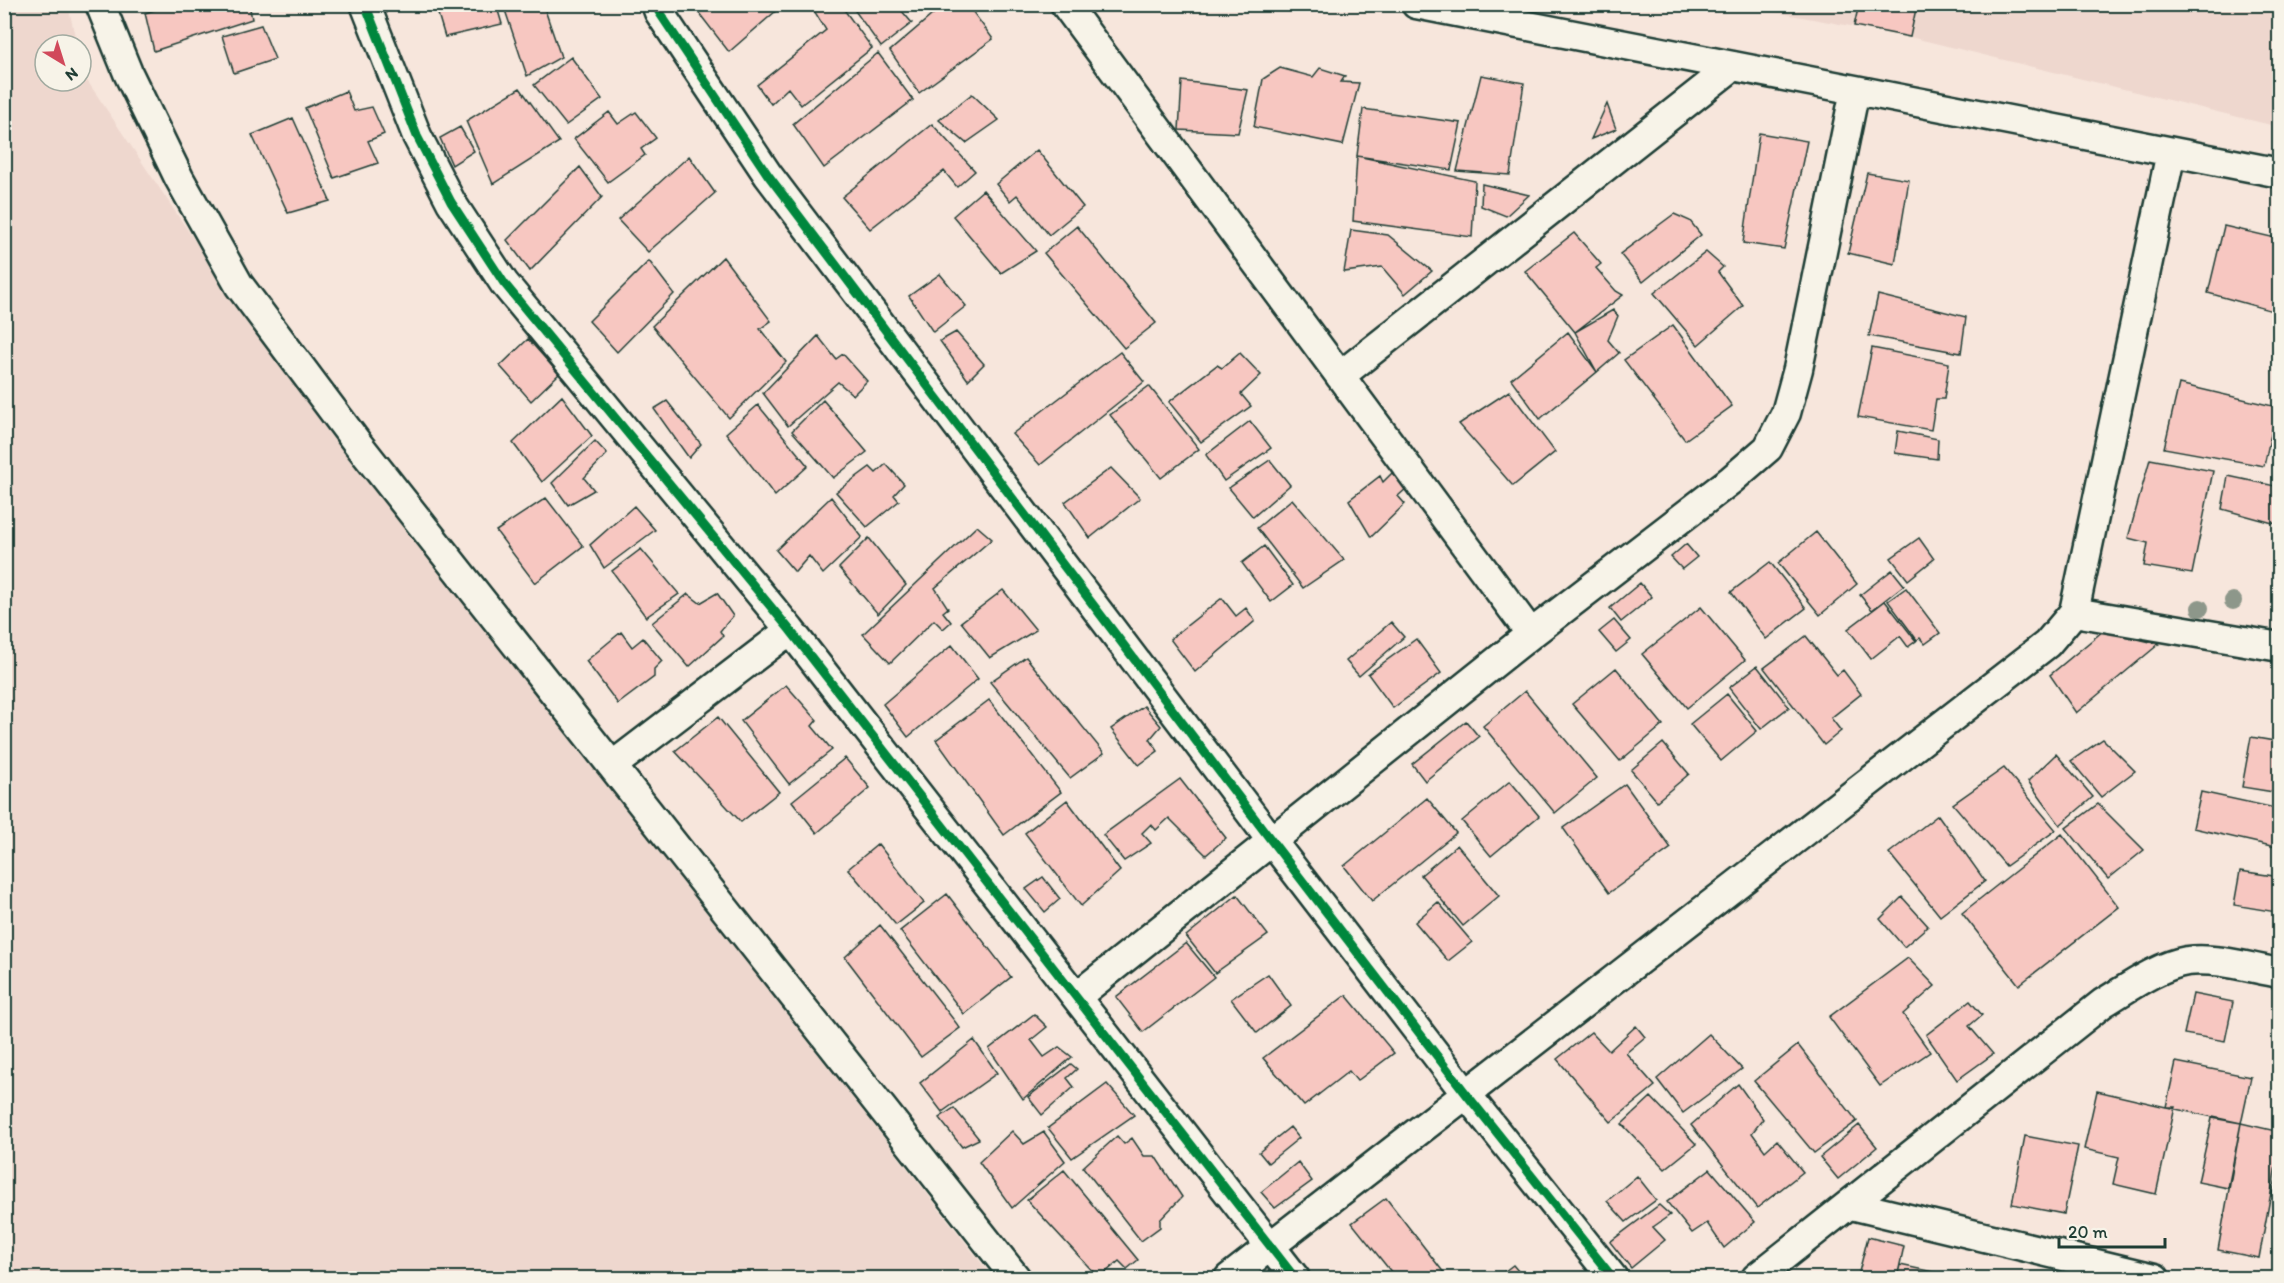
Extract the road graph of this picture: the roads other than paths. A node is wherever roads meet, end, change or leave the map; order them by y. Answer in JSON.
{"nodes":[{"id":1,"x":100,"y":4,"type":"edge"},
{"id":2,"x":365,"y":4,"type":"edge"},
{"id":3,"x":656,"y":4,"type":"edge"},
{"id":4,"x":1065,"y":4,"type":"edge"},
{"id":5,"x":1416,"y":4,"type":"edge"},
{"id":6,"x":1733,"y":66,"type":"junction"},
{"id":7,"x":1855,"y":90,"type":"junction"},
{"id":8,"x":2171,"y":152,"type":"junction"},
{"id":9,"x":2280,"y":173,"type":"edge"},
{"id":10,"x":1341,"y":376,"type":"junction"},
{"id":11,"x":2074,"y":612,"type":"junction"},
{"id":12,"x":790,"y":630,"type":"junction"},
{"id":13,"x":1531,"y":634,"type":"junction"},
{"id":14,"x":2280,"y":647,"type":"edge"},
{"id":15,"x":612,"y":766,"type":"junction"},
{"id":16,"x":1271,"y":840,"type":"junction"},
{"id":17,"x":2280,"y":973,"type":"edge"},
{"id":18,"x":1076,"y":997,"type":"junction"},
{"id":19,"x":1467,"y":1095,"type":"junction"},
{"id":20,"x":1851,"y":1205,"type":"junction"},
{"id":21,"x":1270,"y":1246,"type":"junction"},
{"id":22,"x":1016,"y":1278,"type":"edge"},
{"id":23,"x":1229,"y":1278,"type":"edge"},
{"id":24,"x":1295,"y":1278,"type":"edge"},
{"id":25,"x":1613,"y":1278,"type":"edge"},
{"id":26,"x":1756,"y":1278,"type":"edge"},
{"id":27,"x":2155,"y":1278,"type":"edge"}],
"edges":[{"from":1,"to":15,"type":"street"},
{"from":2,"to":12,"type":"street"},
{"from":3,"to":16,"type":"street"},
{"from":4,"to":10,"type":"street"},
{"from":5,"to":6,"type":"street"},
{"from":6,"to":7,"type":"street"},
{"from":6,"to":10,"type":"street"},
{"from":7,"to":8,"type":"street"},
{"from":7,"to":13,"type":"street"},
{"from":8,"to":9,"type":"street"},
{"from":8,"to":11,"type":"street"},
{"from":10,"to":13,"type":"street"},
{"from":11,"to":14,"type":"street"},
{"from":11,"to":19,"type":"street"},
{"from":12,"to":15,"type":"street"},
{"from":12,"to":18,"type":"street"},
{"from":13,"to":16,"type":"street"},
{"from":15,"to":22,"type":"street"},
{"from":16,"to":18,"type":"street"},
{"from":16,"to":19,"type":"street"},
{"from":17,"to":20,"type":"street"},
{"from":18,"to":21,"type":"street"},
{"from":19,"to":21,"type":"street"},
{"from":19,"to":25,"type":"street"},
{"from":20,"to":26,"type":"street"},
{"from":20,"to":27,"type":"street"},
{"from":21,"to":23,"type":"street"},
{"from":21,"to":24,"type":"street"}]}
